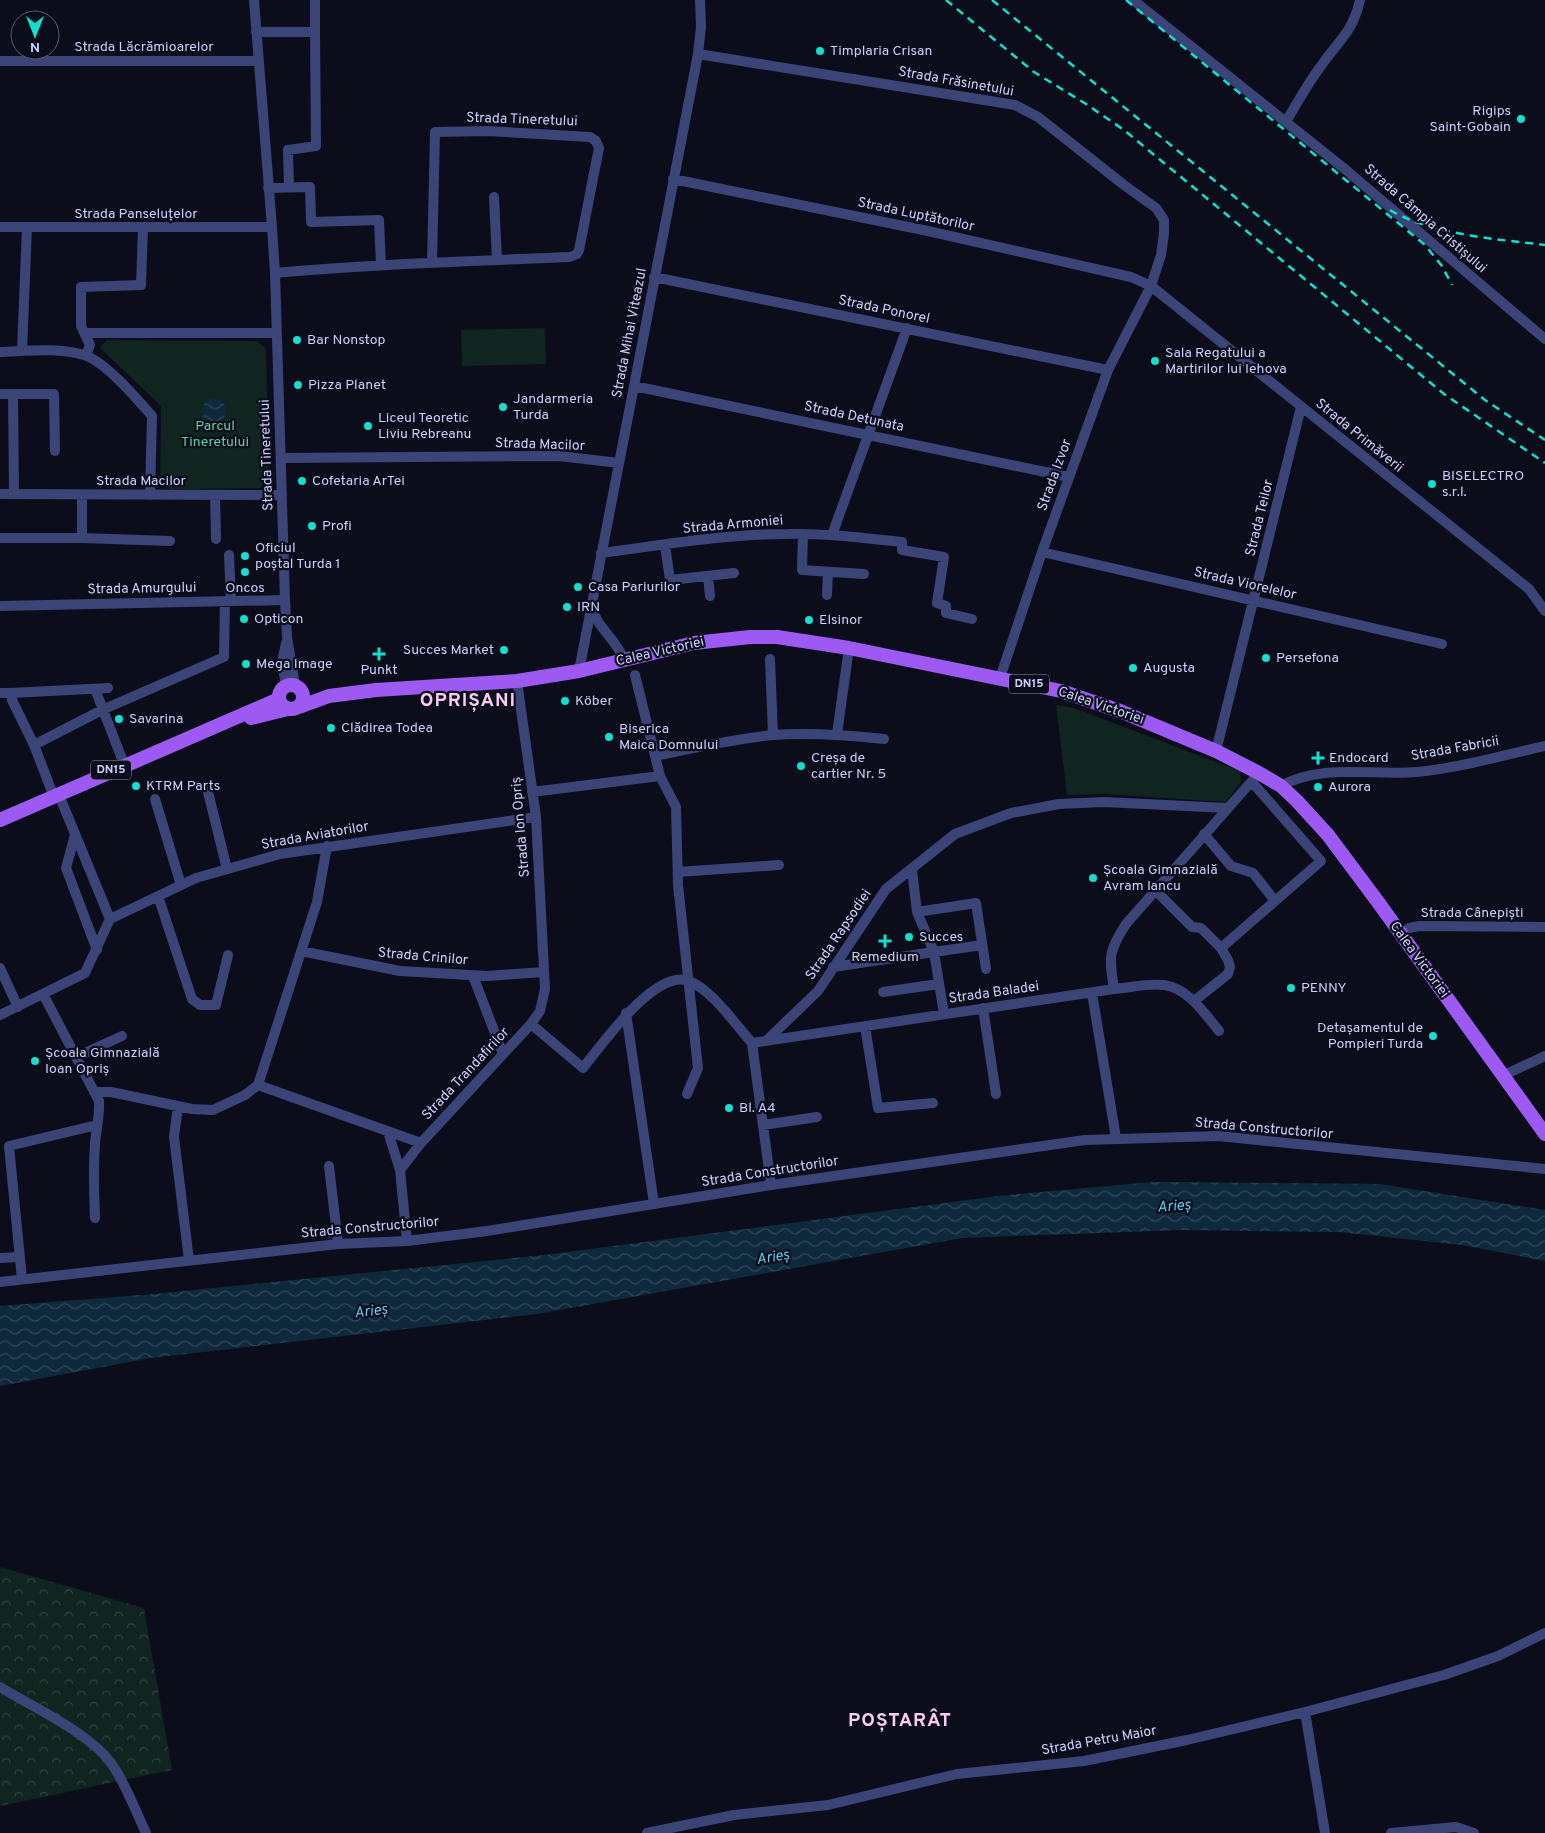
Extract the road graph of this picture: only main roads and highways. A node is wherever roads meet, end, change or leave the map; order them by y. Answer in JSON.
{"nodes":[{"id":1,"x":294,"y":687,"type":"junction"},
{"id":2,"x":330,"y":696,"type":"junction"},
{"id":3,"x":289,"y":705,"type":"junction"},
{"id":4,"x":0,"y":820,"type":"edge"},
{"id":5,"x":1545,"y":1134,"type":"edge"}],
"edges":[{"from":1,"to":2,"type":"main road","name":"Calea Victoriei","number":"DN15"},
{"from":1,"to":3,"type":"main road"},
{"from":1,"to":3,"type":"main road"},
{"from":2,"to":3,"type":"main road","name":"Calea Victoriei","number":"DN15"},
{"from":2,"to":5,"type":"main road","name":"Calea Victoriei","number":"DN15"},
{"from":3,"to":4,"type":"main road","name":"Calea Victoriei","number":"DN15"}]}
